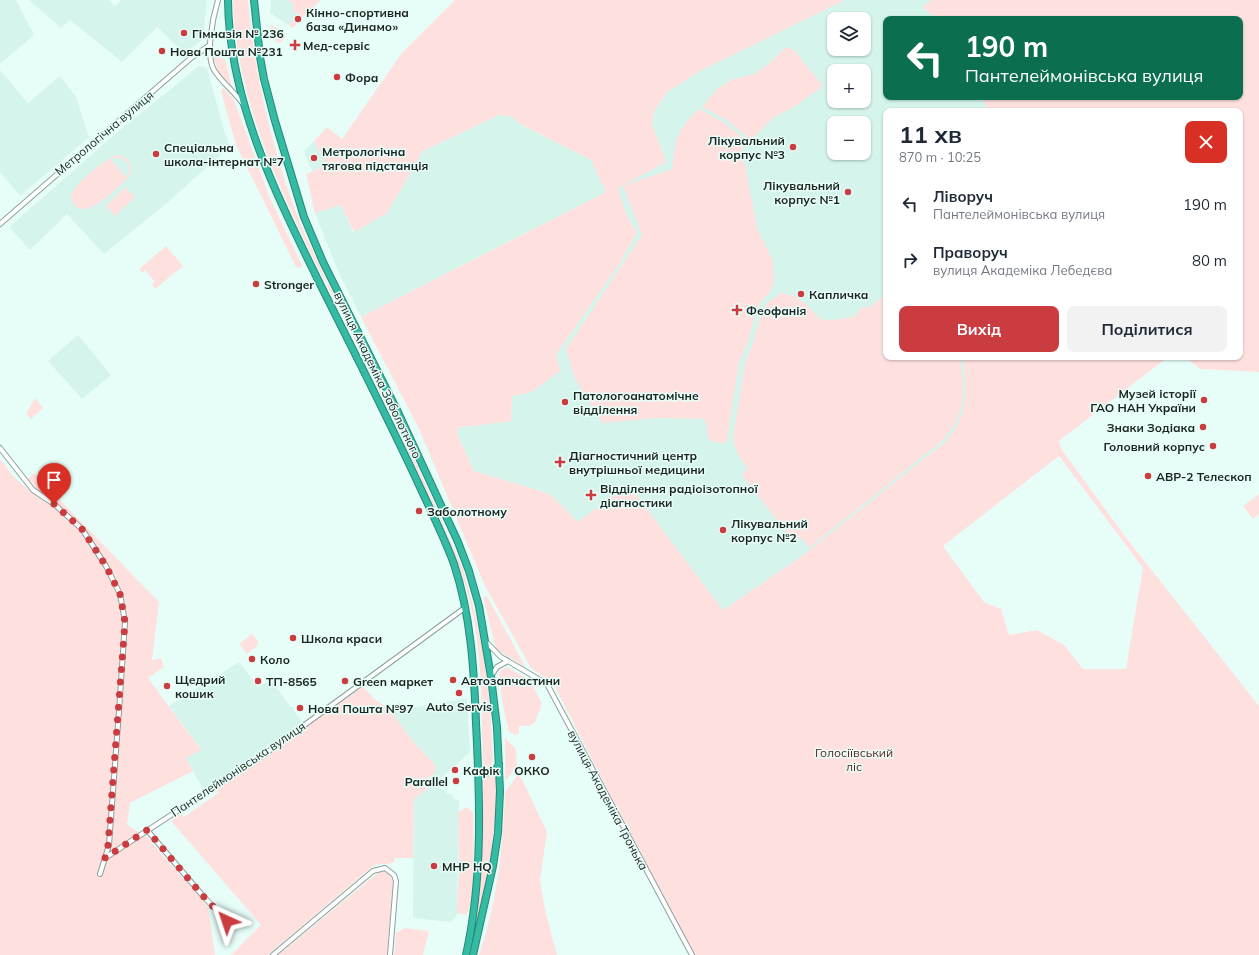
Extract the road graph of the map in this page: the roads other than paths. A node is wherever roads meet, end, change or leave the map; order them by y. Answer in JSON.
{"nodes":[{"id":1,"x":218,"y":0,"type":"edge"},
{"id":2,"x":228,"y":0,"type":"edge"},
{"id":3,"x":254,"y":0,"type":"edge"},
{"id":4,"x":210,"y":45,"type":"junction"},
{"id":5,"x":246,"y":109,"type":"junction"},
{"id":6,"x":0,"y":224,"type":"edge"},
{"id":7,"x":0,"y":448,"type":"edge"},
{"id":8,"x":466,"y":607,"type":"junction"},
{"id":9,"x":485,"y":641,"type":"junction"},
{"id":10,"x":508,"y":661,"type":"junction"},
{"id":11,"x":491,"y":677,"type":"junction"},
{"id":12,"x":499,"y":764,"type":"junction"},
{"id":13,"x":478,"y":768,"type":"junction"},
{"id":14,"x":147,"y":830,"type":"junction"},
{"id":15,"x":105,"y":858,"type":"junction"},
{"id":16,"x":100,"y":874,"type":"dead end"},
{"id":17,"x":227,"y":921,"type":"dead end"},
{"id":18,"x":273,"y":955,"type":"edge"},
{"id":19,"x":390,"y":955,"type":"edge"},
{"id":20,"x":466,"y":955,"type":"edge"},
{"id":21,"x":473,"y":955,"type":"edge"},
{"id":22,"x":692,"y":955,"type":"edge"}],
"edges":[{"from":1,"to":4,"type":"street"},
{"from":2,"to":5,"type":"highway","name":"вулиця Академіка Заболотного"},
{"from":3,"to":9,"type":"highway","name":"вулиця Академіка Заболотного"},
{"from":4,"to":5,"type":"street"},
{"from":4,"to":6,"type":"street","name":"Метрологічна вулиця"},
{"from":5,"to":8,"type":"highway","name":"вулиця Академіка Заболотного"},
{"from":7,"to":15,"type":"street"},
{"from":8,"to":13,"type":"highway","name":"вулиця Академіка Заболотного"},
{"from":8,"to":14,"type":"street","name":"Пантелеймонівська вулиця"},
{"from":9,"to":10,"type":"street","name":"вулиця Академіка Тронька"},
{"from":9,"to":11,"type":"highway","name":"вулиця Академіка Заболотного"},
{"from":10,"to":11,"type":"street"},
{"from":10,"to":22,"type":"street","name":"вулиця Академіка Тронька"},
{"from":11,"to":12,"type":"highway","name":"вулиця Академіка Заболотного"},
{"from":12,"to":13,"type":"highway"},
{"from":12,"to":21,"type":"highway","name":"вулиця Академіка Заболотного"},
{"from":13,"to":20,"type":"highway","name":"вулиця Академіка Заболотного"},
{"from":14,"to":15,"type":"street","name":"Пантелеймонівська вулиця"},
{"from":14,"to":17,"type":"street"},
{"from":15,"to":16,"type":"street"},
{"from":18,"to":19,"type":"street"}]}
